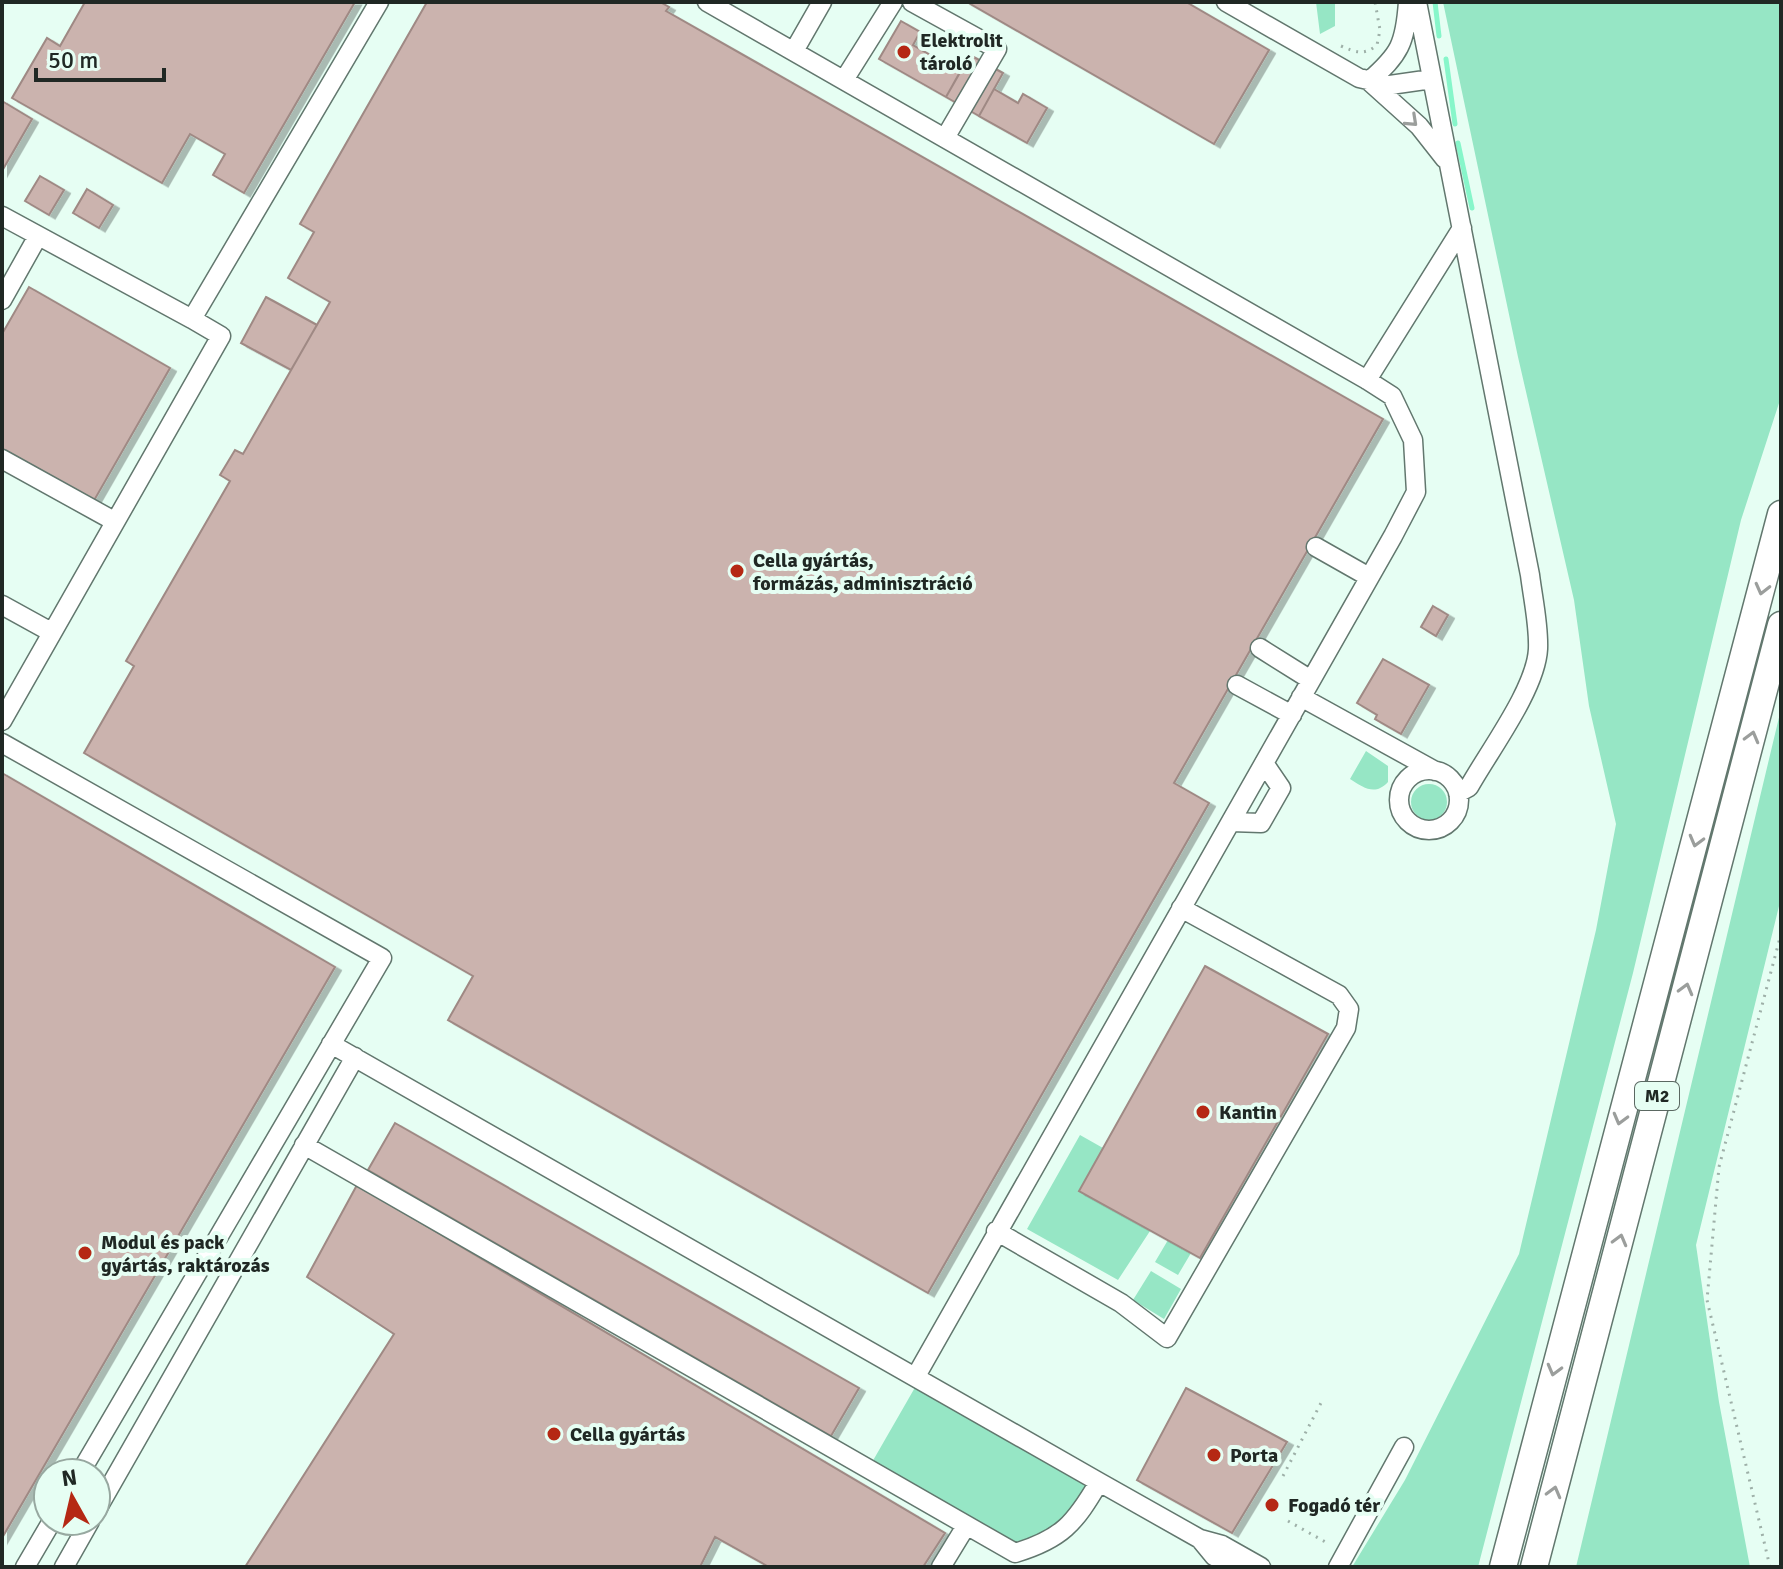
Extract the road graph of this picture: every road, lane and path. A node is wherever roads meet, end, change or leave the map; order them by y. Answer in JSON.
{"nodes":[{"id":1,"x":379,"y":2,"type":"edge"},
{"id":2,"x":707,"y":2,"type":"edge"},
{"id":3,"x":822,"y":2,"type":"edge"},
{"id":4,"x":893,"y":2,"type":"edge"},
{"id":5,"x":912,"y":2,"type":"edge"},
{"id":6,"x":1226,"y":2,"type":"edge"},
{"id":7,"x":1375,"y":2,"type":"edge"},
{"id":8,"x":1408,"y":2,"type":"edge"},
{"id":9,"x":1417,"y":2,"type":"edge"},
{"id":10,"x":794,"y":51,"type":"junction"},
{"id":11,"x":1324,"y":55,"type":"junction"},
{"id":12,"x":1432,"y":79,"type":"junction"},
{"id":13,"x":844,"y":80,"type":"junction"},
{"id":14,"x":1369,"y":81,"type":"junction"},
{"id":15,"x":945,"y":138,"type":"junction"},
{"id":16,"x":1449,"y":166,"type":"junction"},
{"id":17,"x":2,"y":216,"type":"edge"},
{"id":18,"x":1462,"y":228,"type":"junction"},
{"id":19,"x":38,"y":236,"type":"junction"},
{"id":20,"x":2,"y":300,"type":"edge"},
{"id":21,"x":192,"y":319,"type":"junction"},
{"id":22,"x":1367,"y":380,"type":"junction"},
{"id":23,"x":2,"y":459,"type":"edge"},
{"id":24,"x":1781,"y":514,"type":"edge"},
{"id":25,"x":114,"y":521,"type":"junction"},
{"id":26,"x":1316,"y":547,"type":"dead end"},
{"id":27,"x":1369,"y":577,"type":"junction"},
{"id":28,"x":2,"y":605,"type":"edge"},
{"id":29,"x":1781,"y":625,"type":"edge"},
{"id":30,"x":51,"y":632,"type":"junction"},
{"id":31,"x":1260,"y":648,"type":"dead end"},
{"id":32,"x":1311,"y":680,"type":"junction"},
{"id":33,"x":1237,"y":685,"type":"dead end"},
{"id":34,"x":1301,"y":697,"type":"junction"},
{"id":35,"x":1292,"y":715,"type":"junction"},
{"id":36,"x":2,"y":721,"type":"edge"},
{"id":37,"x":2,"y":743,"type":"edge"},
{"id":38,"x":1264,"y":763,"type":"junction"},
{"id":39,"x":1435,"y":771,"type":"junction"},
{"id":40,"x":1458,"y":793,"type":"junction"},
{"id":41,"x":1231,"y":822,"type":"junction"},
{"id":42,"x":1181,"y":908,"type":"junction"},
{"id":43,"x":1781,"y":934,"type":"edge"},
{"id":44,"x":331,"y":1044,"type":"junction"},
{"id":45,"x":355,"y":1057,"type":"junction"},
{"id":46,"x":304,"y":1145,"type":"junction"},
{"id":47,"x":996,"y":1231,"type":"junction"},
{"id":48,"x":916,"y":1376,"type":"junction"},
{"id":49,"x":1322,"y":1401,"type":"dead end"},
{"id":50,"x":1404,"y":1447,"type":"dead end"},
{"id":51,"x":89,"y":1457,"type":"edge"},
{"id":52,"x":1283,"y":1476,"type":"dead end"},
{"id":53,"x":1099,"y":1482,"type":"junction"},
{"id":54,"x":112,"y":1483,"type":"edge"},
{"id":55,"x":1288,"y":1521,"type":"dead end"},
{"id":56,"x":966,"y":1526,"type":"junction"},
{"id":57,"x":43,"y":1537,"type":"edge"},
{"id":58,"x":81,"y":1537,"type":"edge"},
{"id":59,"x":1200,"y":1539,"type":"junction"},
{"id":60,"x":1342,"y":1560,"type":"edge"},
{"id":61,"x":25,"y":1567,"type":"edge"},
{"id":62,"x":64,"y":1567,"type":"edge"},
{"id":63,"x":941,"y":1567,"type":"edge"},
{"id":64,"x":1234,"y":1567,"type":"edge"},
{"id":65,"x":1261,"y":1567,"type":"edge"},
{"id":66,"x":1503,"y":1567,"type":"edge"},
{"id":67,"x":1534,"y":1567,"type":"edge"},
{"id":68,"x":1770,"y":1567,"type":"edge"}],
"edges":[{"from":1,"to":21,"type":"street"},
{"from":2,"to":10,"type":"street"},
{"from":3,"to":10,"type":"street"},
{"from":4,"to":13,"type":"street"},
{"from":5,"to":15,"type":"street"},
{"from":6,"to":11,"type":"street"},
{"from":7,"to":11,"type":"path"},
{"from":8,"to":14,"type":"street"},
{"from":9,"to":12,"type":"street"},
{"from":10,"to":13,"type":"street"},
{"from":11,"to":14,"type":"street"},
{"from":12,"to":14,"type":"street"},
{"from":12,"to":16,"type":"street"},
{"from":13,"to":15,"type":"street"},
{"from":14,"to":16,"type":"street","one_way":true},
{"from":15,"to":22,"type":"street"},
{"from":16,"to":18,"type":"street"},
{"from":17,"to":19,"type":"street"},
{"from":18,"to":22,"type":"street"},
{"from":18,"to":40,"type":"street"},
{"from":19,"to":20,"type":"street"},
{"from":19,"to":21,"type":"street"},
{"from":21,"to":25,"type":"street"},
{"from":22,"to":27,"type":"street"},
{"from":23,"to":25,"type":"street"},
{"from":24,"to":66,"type":"highway","number":"M2","one_way":true},
{"from":25,"to":30,"type":"street"},
{"from":26,"to":27,"type":"street"},
{"from":27,"to":32,"type":"street"},
{"from":28,"to":30,"type":"street"},
{"from":67,"to":29,"type":"highway","number":"M2","one_way":true},
{"from":30,"to":36,"type":"street"},
{"from":31,"to":32,"type":"street"},
{"from":32,"to":34,"type":"street"},
{"from":33,"to":35,"type":"street"},
{"from":34,"to":35,"type":"street"},
{"from":34,"to":39,"type":"street"},
{"from":35,"to":38,"type":"street"},
{"from":37,"to":44,"type":"street"},
{"from":38,"to":41,"type":"street"},
{"from":38,"to":41,"type":"street"},
{"from":39,"to":40,"type":"street"},
{"from":39,"to":40,"type":"street"},
{"from":41,"to":42,"type":"street"},
{"from":42,"to":47,"type":"street"},
{"from":42,"to":47,"type":"street"},
{"from":43,"to":68,"type":"path"},
{"from":44,"to":45,"type":"street"},
{"from":44,"to":51,"type":"street"},
{"from":45,"to":46,"type":"street"},
{"from":45,"to":48,"type":"street"},
{"from":46,"to":54,"type":"street"},
{"from":46,"to":56,"type":"street"},
{"from":47,"to":48,"type":"street"},
{"from":48,"to":53,"type":"street"},
{"from":49,"to":52,"type":"path"},
{"from":50,"to":60,"type":"street"},
{"from":53,"to":56,"type":"street"},
{"from":53,"to":59,"type":"street"},
{"from":55,"to":60,"type":"path"},
{"from":56,"to":63,"type":"street"},
{"from":57,"to":61,"type":"street"},
{"from":58,"to":62,"type":"street"},
{"from":59,"to":64,"type":"street"},
{"from":59,"to":65,"type":"street"}]}
